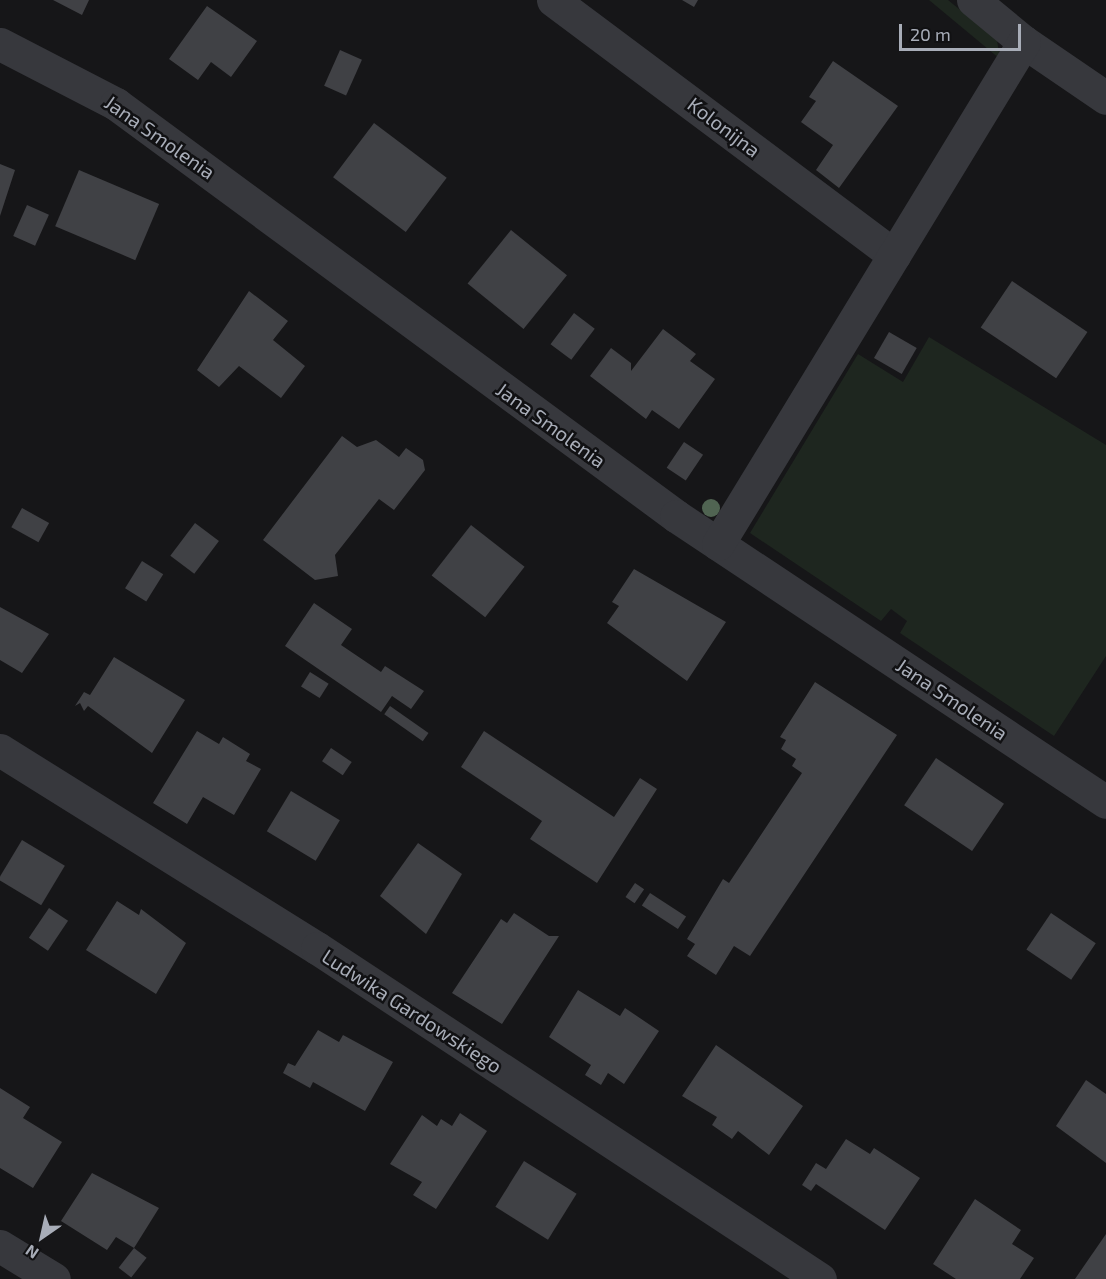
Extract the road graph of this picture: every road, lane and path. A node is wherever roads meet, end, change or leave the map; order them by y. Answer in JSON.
{"nodes":[{"id":1,"x":553,"y":0,"type":"edge"},
{"id":2,"x":974,"y":0,"type":"edge"},
{"id":3,"x":1024,"y":42,"type":"junction"},
{"id":4,"x":0,"y":44,"type":"edge"},
{"id":5,"x":1105,"y":94,"type":"edge"},
{"id":6,"x":894,"y":255,"type":"junction"},
{"id":7,"x":718,"y":544,"type":"junction"},
{"id":8,"x":0,"y":750,"type":"edge"},
{"id":9,"x":1106,"y":802,"type":"edge"},
{"id":10,"x":0,"y":1246,"type":"edge"},
{"id":11,"x":54,"y":1279,"type":"edge"},
{"id":12,"x":820,"y":1279,"type":"edge"}],
"edges":[{"from":1,"to":6,"type":"street","name":"Kolonijna"},
{"from":2,"to":3,"type":"street"},
{"from":3,"to":5,"type":"street"},
{"from":3,"to":6,"type":"street"},
{"from":4,"to":7,"type":"street","name":"Jana Smolenia"},
{"from":6,"to":7,"type":"street"},
{"from":7,"to":9,"type":"street","name":"Jana Smolenia"},
{"from":8,"to":12,"type":"street","name":"Ludwika Gardowskiego"},
{"from":10,"to":11,"type":"street"}]}
